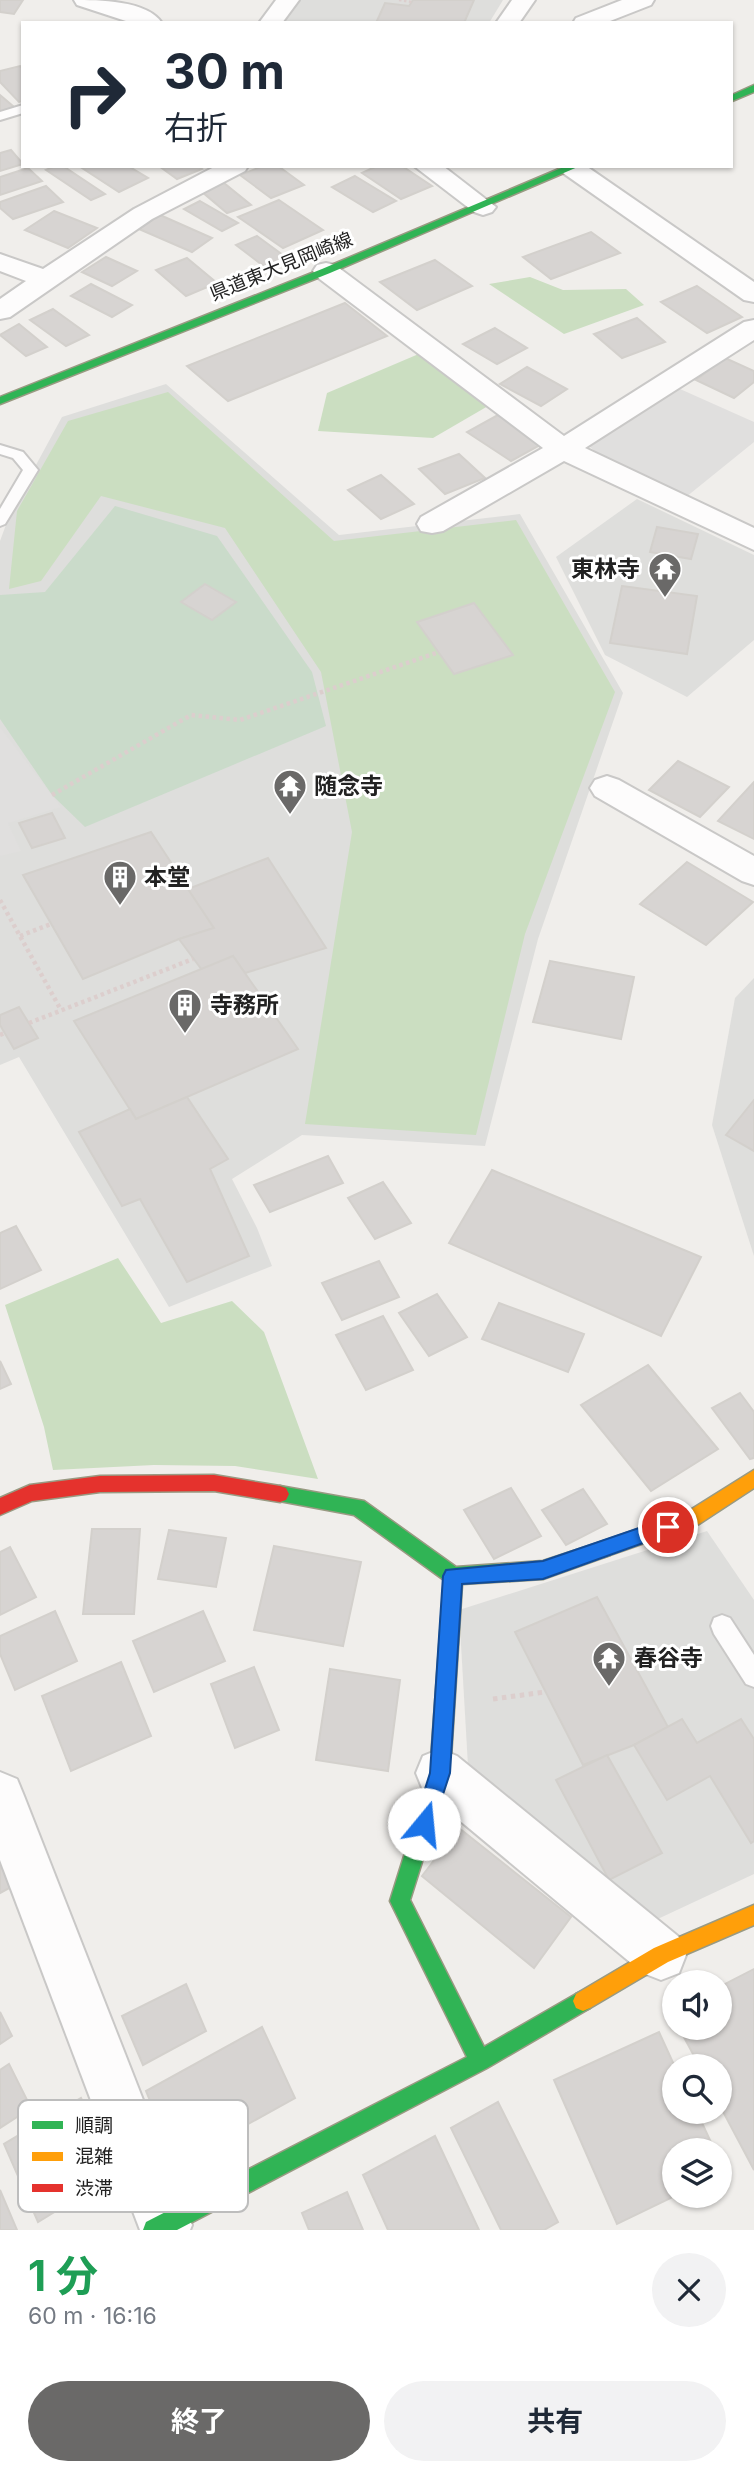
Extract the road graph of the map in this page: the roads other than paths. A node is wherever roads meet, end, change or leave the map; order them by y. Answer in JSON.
{"nodes":[{"id":1,"x":85,"y":0,"type":"edge"},
{"id":2,"x":288,"y":0,"type":"edge"},
{"id":3,"x":524,"y":0,"type":"edge"},
{"id":4,"x":643,"y":0,"type":"edge"},
{"id":5,"x":147,"y":21,"type":"edge"},
{"id":6,"x":272,"y":21,"type":"edge"},
{"id":7,"x":508,"y":21,"type":"edge"},
{"id":8,"x":589,"y":21,"type":"edge"},
{"id":9,"x":754,"y":88,"type":"edge"},
{"id":10,"x":733,"y":98,"type":"edge"},
{"id":11,"x":21,"y":110,"type":"edge"},
{"id":12,"x":0,"y":116,"type":"edge"},
{"id":13,"x":232,"y":168,"type":"edge"},
{"id":14,"x":429,"y":168,"type":"edge"},
{"id":15,"x":572,"y":168,"type":"edge"},
{"id":16,"x":575,"y":168,"type":"edge"},
{"id":17,"x":483,"y":206,"type":"junction"},
{"id":18,"x":0,"y":262,"type":"edge"},
{"id":19,"x":326,"y":271,"type":"junction"},
{"id":20,"x":44,"y":279,"type":"junction"},
{"id":21,"x":754,"y":294,"type":"edge"},
{"id":22,"x":0,"y":310,"type":"edge"},
{"id":23,"x":754,"y":328,"type":"edge"},
{"id":24,"x":0,"y":401,"type":"edge"},
{"id":25,"x":0,"y":449,"type":"edge"},
{"id":26,"x":563,"y":449,"type":"junction"},
{"id":27,"x":0,"y":521,"type":"edge"},
{"id":28,"x":432,"y":524,"type":"dead end"},
{"id":29,"x":754,"y":540,"type":"edge"},
{"id":30,"x":607,"y":788,"type":"dead end"},
{"id":31,"x":754,"y":872,"type":"edge"},
{"id":32,"x":754,"y":1478,"type":"edge"},
{"id":33,"x":0,"y":1507,"type":"edge"},
{"id":34,"x":453,"y":1576,"type":"junction"},
{"id":35,"x":722,"y":1626,"type":"dead end"},
{"id":36,"x":754,"y":1676,"type":"edge"},
{"id":37,"x":440,"y":1773,"type":"junction"},
{"id":38,"x":0,"y":1796,"type":"edge"},
{"id":39,"x":754,"y":1915,"type":"edge"},
{"id":40,"x":661,"y":1955,"type":"junction"},
{"id":41,"x":480,"y":2061,"type":"junction"},
{"id":42,"x":113,"y":2100,"type":"edge"},
{"id":43,"x":248,"y":2181,"type":"edge"},
{"id":44,"x":189,"y":2212,"type":"edge"},
{"id":45,"x":160,"y":2227,"type":"edge"}],
"edges":[{"from":1,"to":5,"type":"street"},
{"from":2,"to":6,"type":"street"},
{"from":3,"to":7,"type":"street"},
{"from":4,"to":8,"type":"street"},
{"from":9,"to":10,"type":"street"},
{"from":11,"to":12,"type":"lane"},
{"from":13,"to":20,"type":"street"},
{"from":14,"to":17,"type":"street"},
{"from":15,"to":17,"type":"street","name":"県道東大見岡崎線"},
{"from":16,"to":21,"type":"street"},
{"from":17,"to":19,"type":"street","name":"県道東大見岡崎線"},
{"from":18,"to":20,"type":"street"},
{"from":19,"to":24,"type":"street","name":"県道東大見岡崎線"},
{"from":19,"to":26,"type":"street"},
{"from":20,"to":22,"type":"street"},
{"from":23,"to":26,"type":"street"},
{"from":25,"to":27,"type":"lane"},
{"from":26,"to":28,"type":"street"},
{"from":26,"to":29,"type":"street"},
{"from":30,"to":31,"type":"street"},
{"from":32,"to":34,"type":"street"},
{"from":33,"to":34,"type":"street"},
{"from":34,"to":37,"type":"street"},
{"from":35,"to":36,"type":"lane"},
{"from":37,"to":40,"type":"street"},
{"from":37,"to":41,"type":"street"},
{"from":38,"to":42,"type":"street"},
{"from":39,"to":40,"type":"street"},
{"from":40,"to":41,"type":"street"},
{"from":41,"to":43,"type":"street"},
{"from":44,"to":45,"type":"street"}]}
